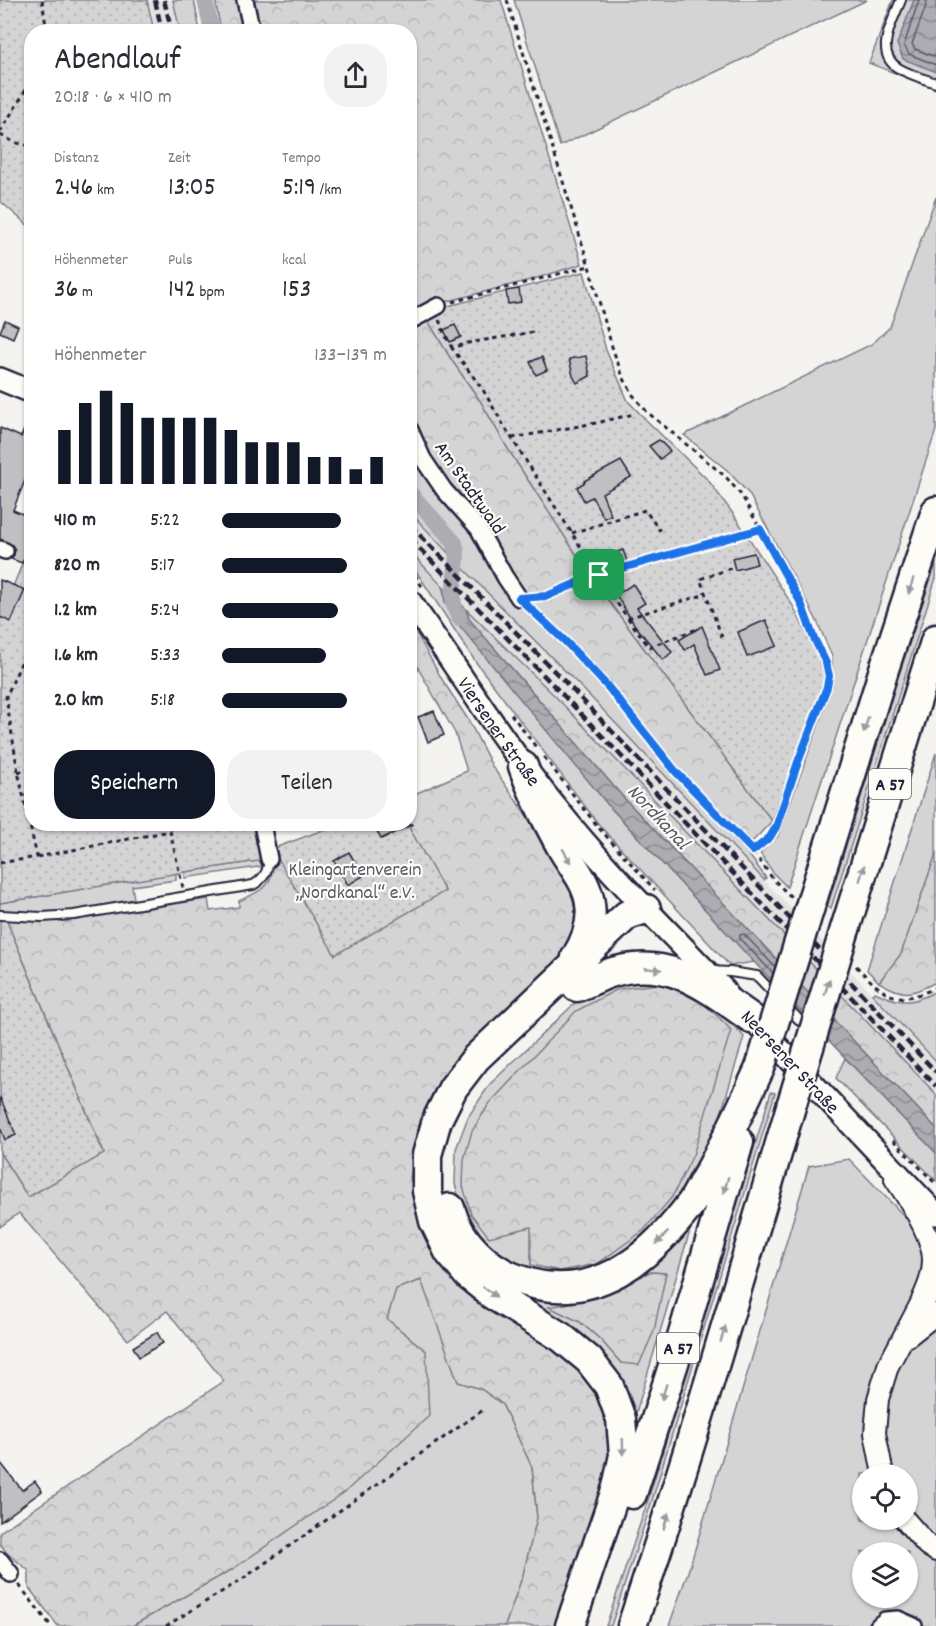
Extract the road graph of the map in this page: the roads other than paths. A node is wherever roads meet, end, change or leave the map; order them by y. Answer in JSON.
{"nodes":[{"id":1,"x":245,"y":0,"type":"edge"},
{"id":2,"x":901,"y":0,"type":"edge"},
{"id":3,"x":250,"y":24,"type":"edge"},
{"id":4,"x":936,"y":83,"type":"edge"},
{"id":5,"x":437,"y":307,"type":"road end"},
{"id":6,"x":417,"y":317,"type":"edge"},
{"id":7,"x":0,"y":379,"type":"edge"},
{"id":8,"x":24,"y":389,"type":"edge"},
{"id":9,"x":417,"y":446,"type":"edge"},
{"id":10,"x":936,"y":511,"type":"edge"},
{"id":11,"x":417,"y":596,"type":"edge"},
{"id":12,"x":519,"y":598,"type":"road end"},
{"id":13,"x":936,"y":639,"type":"edge"},
{"id":14,"x":535,"y":757,"type":"junction"},
{"id":15,"x":263,"y":831,"type":"edge"},
{"id":16,"x":269,"y":859,"type":"joint"},
{"id":17,"x":653,"y":902,"type":"junction"},
{"id":18,"x":0,"y":915,"type":"edge"},
{"id":19,"x":706,"y":971,"type":"junction"},
{"id":20,"x":571,"y":981,"type":"junction"},
{"id":21,"x":751,"y":1018,"type":"junction"},
{"id":22,"x":818,"y":1040,"type":"dead end"},
{"id":23,"x":760,"y":1068,"type":"junction"},
{"id":24,"x":877,"y":1153,"type":"junction"},
{"id":25,"x":936,"y":1214,"type":"edge"},
{"id":26,"x":936,"y":1288,"type":"edge"},
{"id":27,"x":929,"y":1308,"type":"edge"},
{"id":28,"x":881,"y":1464,"type":"edge"},
{"id":29,"x":914,"y":1530,"type":"edge"},
{"id":30,"x":936,"y":1551,"type":"edge"},
{"id":31,"x":0,"y":1560,"type":"edge"},
{"id":32,"x":11,"y":1574,"type":"road end"},
{"id":33,"x":649,"y":1576,"type":"junction"},
{"id":34,"x":570,"y":1626,"type":"edge"},
{"id":35,"x":589,"y":1626,"type":"edge"},
{"id":36,"x":632,"y":1626,"type":"edge"},
{"id":37,"x":653,"y":1626,"type":"edge"},
{"id":38,"x":878,"y":1626,"type":"edge"},
{"id":39,"x":914,"y":1626,"type":"edge"}],
"edges":[{"from":1,"to":3,"type":"street"},
{"from":2,"to":4,"type":"lane"},
{"from":5,"to":6,"type":"street"},
{"from":7,"to":8,"type":"main road"},
{"from":9,"to":12,"type":"street","name":"Am Stadtwald"},
{"from":10,"to":23,"type":"highway","number":"A 57","one_way":true,"bridge":true},
{"from":11,"to":14,"type":"main road","name":"Viersener Straße"},
{"from":33,"to":13,"type":"highway","number":"A 57","one_way":true,"bridge":true},
{"from":14,"to":17,"type":"main road","name":"Viersener Straße"},
{"from":14,"to":20,"type":"highway","one_way":true},
{"from":15,"to":16,"type":"street"},
{"from":16,"to":18,"type":"lane"},
{"from":17,"to":19,"type":"main road","name":"Neersener Straße"},
{"from":17,"to":20,"type":"highway"},
{"from":19,"to":21,"type":"main road","name":"Neersener Straße"},
{"from":19,"to":22,"type":"lane"},
{"from":20,"to":21,"type":"highway","one_way":true},
{"from":23,"to":20,"type":"highway","one_way":true},
{"from":20,"to":34,"type":"highway","one_way":true},
{"from":21,"to":24,"type":"main road","name":"Neersener Straße"},
{"from":23,"to":35,"type":"highway","number":"A 57","one_way":true},
{"from":24,"to":25,"type":"main road","name":"Neersener Straße"},
{"from":24,"to":27,"type":"street"},
{"from":26,"to":27,"type":"street"},
{"from":27,"to":28,"type":"street"},
{"from":29,"to":30,"type":"street"},
{"from":31,"to":32,"type":"street"},
{"from":33,"to":36,"type":"highway","number":"A 57"},
{"from":33,"to":37,"type":"highway"},
{"from":38,"to":39,"type":"street"}]}
